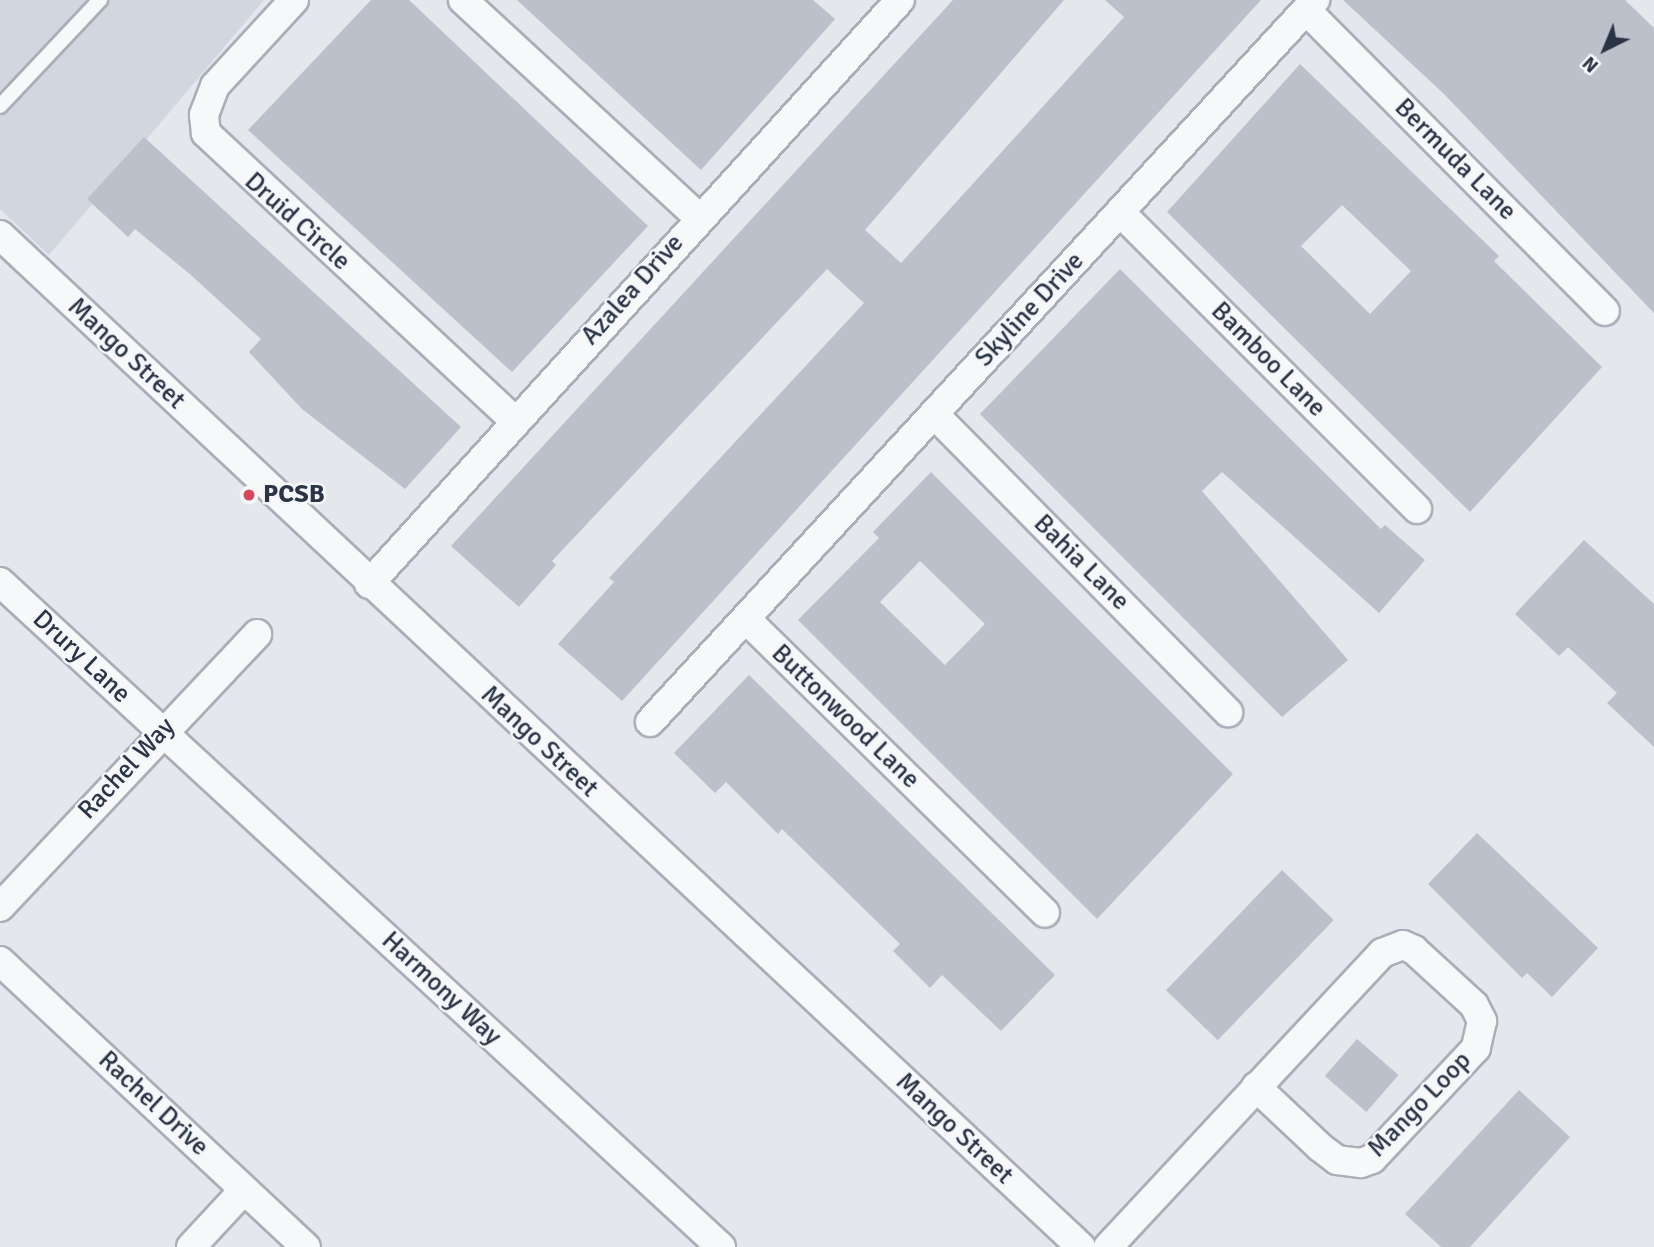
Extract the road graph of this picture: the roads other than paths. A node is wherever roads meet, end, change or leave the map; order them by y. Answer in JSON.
{"nodes":[{"id":1,"x":100,"y":0,"type":"edge"},
{"id":2,"x":294,"y":0,"type":"edge"},
{"id":3,"x":463,"y":0,"type":"edge"},
{"id":4,"x":886,"y":5,"type":"edge"},
{"id":5,"x":1310,"y":5,"type":"edge"},
{"id":6,"x":0,"y":106,"type":"edge"},
{"id":7,"x":1120,"y":212,"type":"junction"},
{"id":8,"x":698,"y":217,"type":"junction"},
{"id":9,"x":0,"y":235,"type":"edge"},
{"id":10,"x":1605,"y":311,"type":"dead end"},
{"id":11,"x":934,"y":414,"type":"junction"},
{"id":12,"x":514,"y":421,"type":"junction"},
{"id":13,"x":1417,"y":509,"type":"dead end"},
{"id":14,"x":0,"y":582,"type":"edge"},
{"id":15,"x":369,"y":584,"type":"junction"},
{"id":16,"x":746,"y":619,"type":"junction"},
{"id":17,"x":257,"y":634,"type":"dead end"},
{"id":18,"x":1228,"y":712,"type":"dead end"},
{"id":19,"x":650,"y":722,"type":"dead end"},
{"id":20,"x":162,"y":732,"type":"junction"},
{"id":21,"x":0,"y":907,"type":"edge"},
{"id":22,"x":1045,"y":913,"type":"dead end"},
{"id":23,"x":0,"y":961,"type":"edge"},
{"id":24,"x":1256,"y":1087,"type":"junction"},
{"id":25,"x":244,"y":1190,"type":"junction"},
{"id":26,"x":191,"y":1247,"type":"edge"},
{"id":27,"x":306,"y":1247,"type":"edge"},
{"id":28,"x":720,"y":1247,"type":"edge"},
{"id":29,"x":1081,"y":1247,"type":"edge"},
{"id":30,"x":1108,"y":1247,"type":"edge"}],
"edges":[{"from":1,"to":6,"type":"lane"},
{"from":2,"to":12,"type":"street","name":"Druid Circle"},
{"from":3,"to":8,"type":"street"},
{"from":4,"to":8,"type":"street","name":"Azalea Drive"},
{"from":5,"to":7,"type":"street","name":"Skyline Drive"},
{"from":5,"to":10,"type":"street","name":"Bermuda Lane"},
{"from":7,"to":11,"type":"street","name":"Skyline Drive"},
{"from":7,"to":13,"type":"street","name":"Bamboo Lane"},
{"from":8,"to":12,"type":"street","name":"Azalea Drive"},
{"from":9,"to":15,"type":"street","name":"Mango Street"},
{"from":11,"to":16,"type":"street","name":"Skyline Drive"},
{"from":11,"to":18,"type":"street","name":"Bahia Lane"},
{"from":12,"to":15,"type":"street","name":"Azalea Drive"},
{"from":14,"to":20,"type":"street","name":"Drury Lane"},
{"from":15,"to":29,"type":"street","name":"Mango Street"},
{"from":16,"to":19,"type":"street"},
{"from":16,"to":22,"type":"street","name":"Buttonwood Lane"},
{"from":17,"to":20,"type":"street","name":"Rachel Way"},
{"from":20,"to":21,"type":"street","name":"Rachel Way"},
{"from":20,"to":28,"type":"street","name":"Harmony Way"},
{"from":23,"to":25,"type":"street","name":"Rachel Drive"},
{"from":24,"to":24,"type":"street","name":"Mango Loop"},
{"from":24,"to":30,"type":"street","name":"Mango Loop"},
{"from":25,"to":26,"type":"street"},
{"from":25,"to":27,"type":"street","name":"Rachel Drive"}]}
